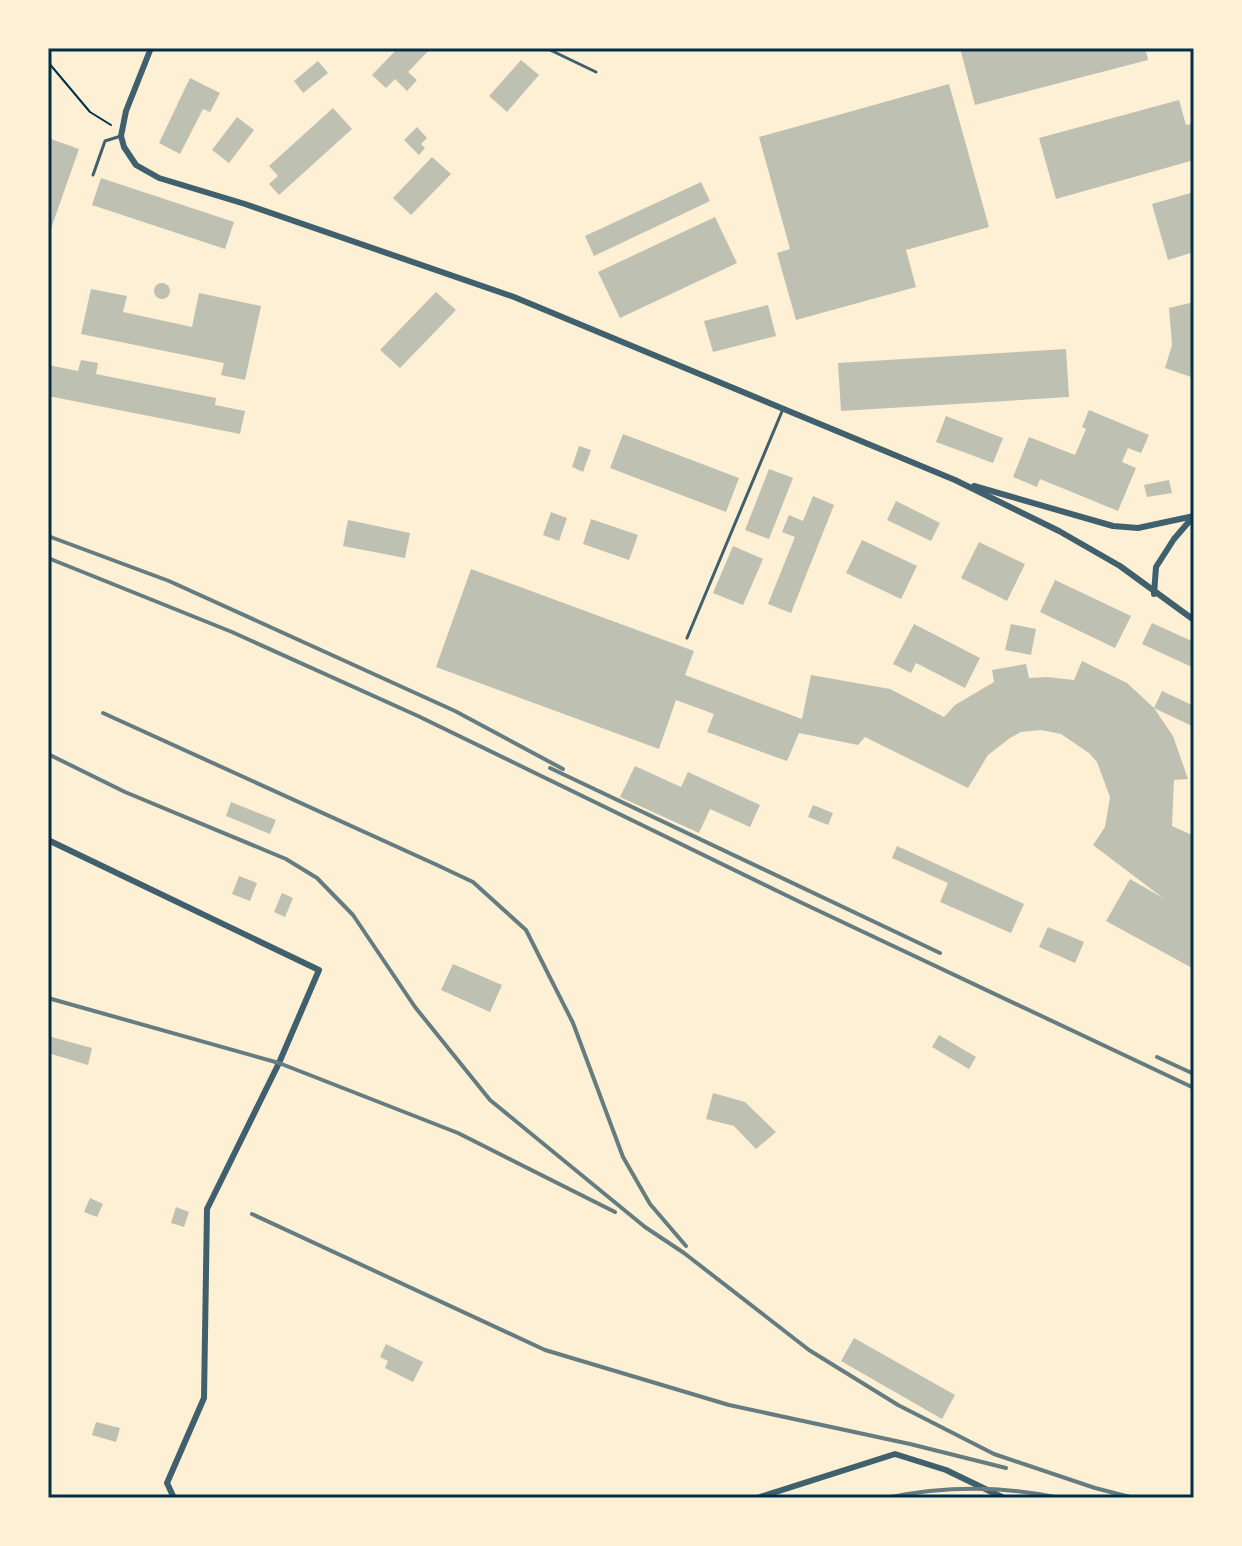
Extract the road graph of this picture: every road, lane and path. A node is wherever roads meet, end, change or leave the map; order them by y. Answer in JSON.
{"nodes":[{"id":1,"x":151,"y":48,"type":"edge"},
{"id":2,"x":546,"y":48,"type":"edge"},
{"id":3,"x":48,"y":62,"type":"edge"},
{"id":4,"x":596,"y":72,"type":"dead end"},
{"id":5,"x":121,"y":132,"type":"junction"},
{"id":6,"x":93,"y":175,"type":"dead end"},
{"id":7,"x":783,"y":409,"type":"junction"},
{"id":8,"x":955,"y":480,"type":"junction"},
{"id":9,"x":1194,"y":516,"type":"edge"},
{"id":10,"x":1154,"y":594,"type":"junction"},
{"id":11,"x":1194,"y":620,"type":"edge"},
{"id":12,"x":687,"y":638,"type":"dead end"},
{"id":13,"x":48,"y":840,"type":"edge"},
{"id":14,"x":174,"y":1498,"type":"edge"},
{"id":15,"x":757,"y":1498,"type":"edge"},
{"id":16,"x":1004,"y":1498,"type":"edge"}],
"edges":[{"from":1,"to":5,"type":"street"},
{"from":2,"to":4,"type":"lane"},
{"from":3,"to":5,"type":"path"},
{"from":5,"to":6,"type":"lane"},
{"from":5,"to":7,"type":"street"},
{"from":7,"to":8,"type":"street"},
{"from":7,"to":12,"type":"lane"},
{"from":8,"to":9,"type":"street"},
{"from":8,"to":10,"type":"street"},
{"from":9,"to":10,"type":"street"},
{"from":10,"to":11,"type":"street"},
{"from":13,"to":14,"type":"street"},
{"from":15,"to":16,"type":"street"}]}
